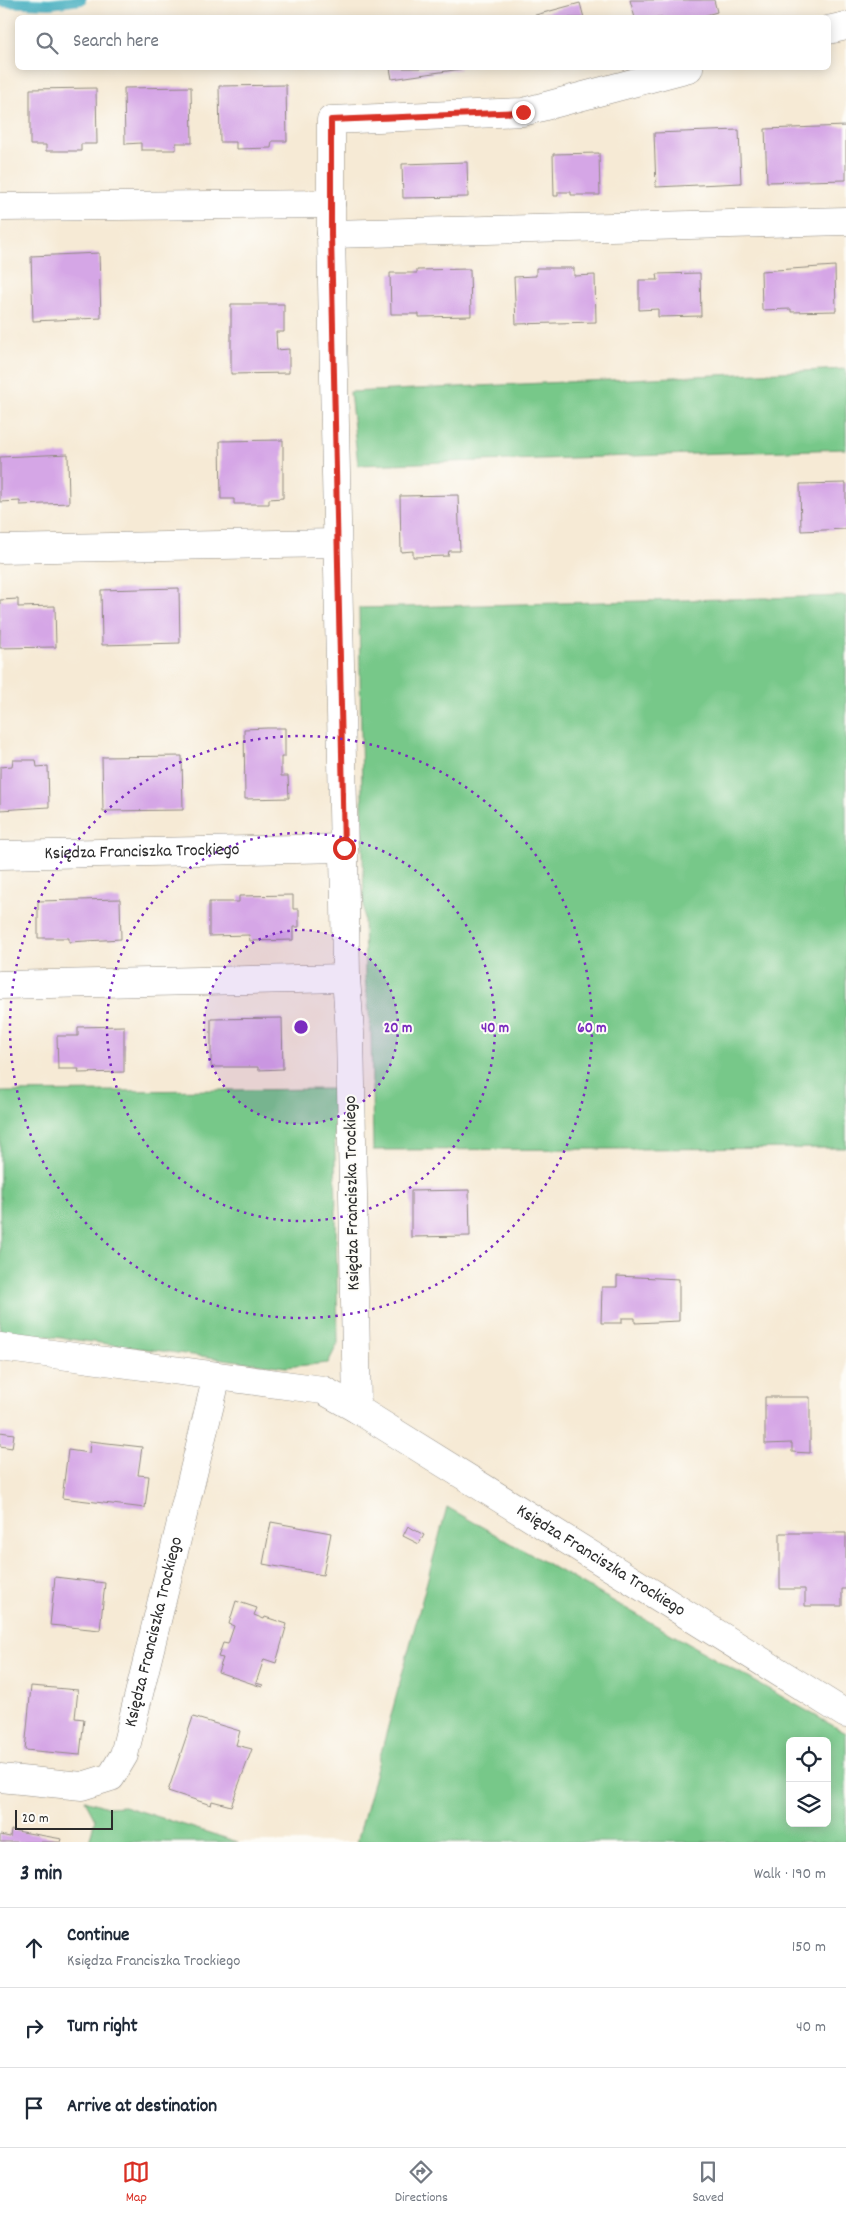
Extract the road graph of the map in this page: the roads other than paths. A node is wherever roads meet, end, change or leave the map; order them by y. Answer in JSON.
{"nodes":[{"id":1,"x":846,"y":26,"type":"edge"},
{"id":2,"x":831,"y":29,"type":"edge"},
{"id":3,"x":681,"y":70,"type":"edge"},
{"id":4,"x":331,"y":204,"type":"junction"},
{"id":5,"x":0,"y":207,"type":"edge"},
{"id":6,"x":846,"y":221,"type":"edge"},
{"id":7,"x":331,"y":234,"type":"junction"},
{"id":8,"x":337,"y":543,"type":"junction"},
{"id":9,"x":0,"y":549,"type":"edge"},
{"id":10,"x":344,"y":848,"type":"junction"},
{"id":11,"x":0,"y":855,"type":"edge"},
{"id":12,"x":346,"y":978,"type":"junction"},
{"id":13,"x":0,"y":985,"type":"edge"},
{"id":14,"x":0,"y":1347,"type":"edge"},
{"id":15,"x":218,"y":1376,"type":"junction"},
{"id":16,"x":357,"y":1409,"type":"junction"},
{"id":17,"x":846,"y":1714,"type":"edge"},
{"id":18,"x":0,"y":1778,"type":"edge"}],
"edges":[{"from":1,"to":2,"type":"street"},
{"from":3,"to":4,"type":"street","name":"Księdza Franciszka Trockiego"},
{"from":4,"to":5,"type":"street"},
{"from":4,"to":7,"type":"street","name":"Księdza Franciszka Trockiego"},
{"from":6,"to":7,"type":"street"},
{"from":7,"to":8,"type":"street","name":"Księdza Franciszka Trockiego"},
{"from":8,"to":9,"type":"street"},
{"from":8,"to":10,"type":"street","name":"Księdza Franciszka Trockiego"},
{"from":10,"to":11,"type":"street","name":"Księdza Franciszka Trockiego"},
{"from":10,"to":12,"type":"street","name":"Księdza Franciszka Trockiego"},
{"from":12,"to":13,"type":"street"},
{"from":12,"to":16,"type":"street","name":"Księdza Franciszka Trockiego"},
{"from":14,"to":15,"type":"street","name":"Księdza Franciszka Trockiego"},
{"from":15,"to":16,"type":"street","name":"Księdza Franciszka Trockiego"},
{"from":15,"to":18,"type":"street","name":"Księdza Franciszka Trockiego"},
{"from":16,"to":17,"type":"street","name":"Księdza Franciszka Trockiego"}]}
